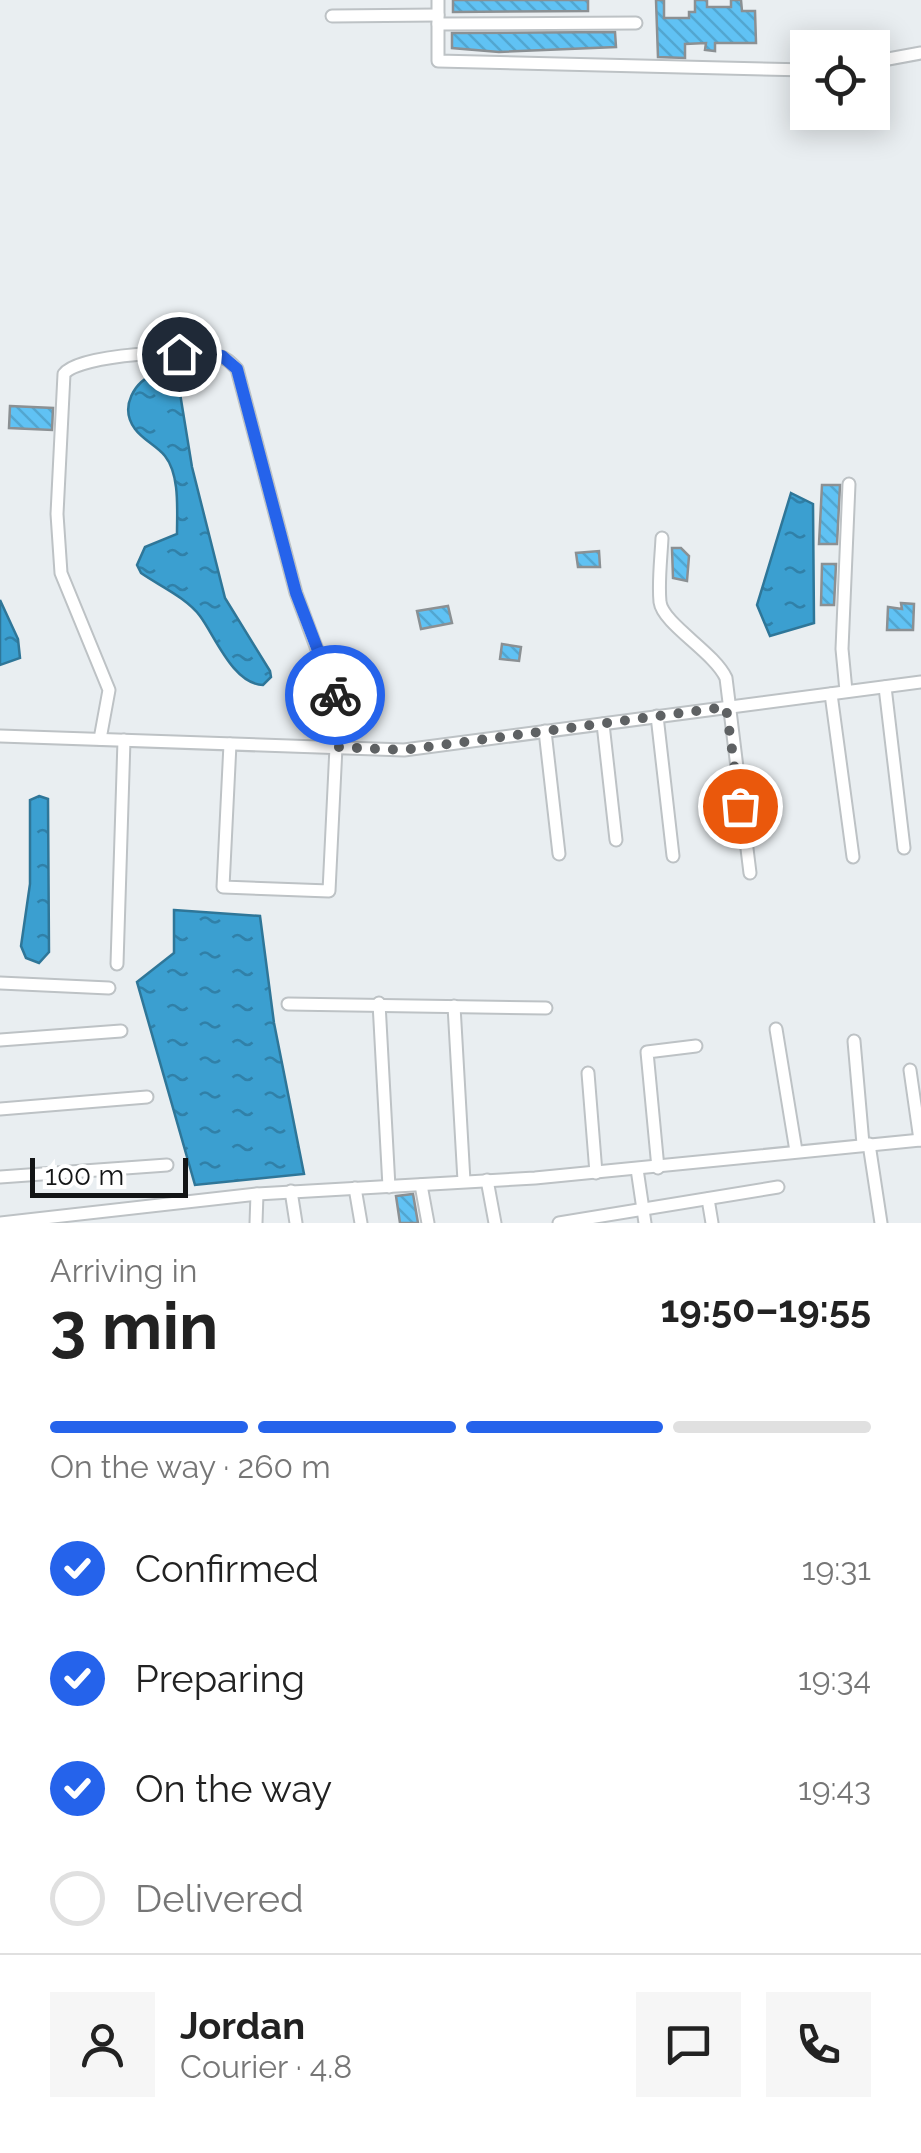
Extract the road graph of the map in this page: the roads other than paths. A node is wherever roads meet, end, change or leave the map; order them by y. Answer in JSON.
{"nodes":[{"id":1,"x":438,"y":0,"type":"edge"},
{"id":2,"x":332,"y":16,"type":"dead end"},
{"id":3,"x":438,"y":20,"type":"junction"},
{"id":4,"x":636,"y":23,"type":"dead end"},
{"id":5,"x":921,"y":53,"type":"edge"},
{"id":6,"x":890,"y":59,"type":"edge"},
{"id":7,"x":790,"y":70,"type":"edge"},
{"id":8,"x":849,"y":484,"type":"dead end"},
{"id":9,"x":662,"y":538,"type":"dead end"},
{"id":10,"x":921,"y":682,"type":"edge"},
{"id":11,"x":885,"y":687,"type":"junction"},
{"id":12,"x":846,"y":691,"type":"junction"},
{"id":13,"x":831,"y":694,"type":"junction"},
{"id":14,"x":726,"y":707,"type":"junction"},
{"id":15,"x":657,"y":716,"type":"junction"},
{"id":16,"x":603,"y":724,"type":"junction"},
{"id":17,"x":545,"y":731,"type":"junction"},
{"id":18,"x":0,"y":736,"type":"edge"},
{"id":19,"x":100,"y":739,"type":"junction"},
{"id":20,"x":124,"y":740,"type":"junction"},
{"id":21,"x":230,"y":744,"type":"junction"},
{"id":22,"x":337,"y":747,"type":"junction"},
{"id":23,"x":616,"y":840,"type":"dead end"},
{"id":24,"x":904,"y":848,"type":"dead end"},
{"id":25,"x":559,"y":854,"type":"dead end"},
{"id":26,"x":673,"y":856,"type":"dead end"},
{"id":27,"x":854,"y":856,"type":"dead end"},
{"id":28,"x":750,"y":873,"type":"dead end"},
{"id":29,"x":118,"y":964,"type":"dead end"},
{"id":30,"x":0,"y":983,"type":"edge"},
{"id":31,"x":109,"y":988,"type":"dead end"},
{"id":32,"x":380,"y":1002,"type":"junction"},
{"id":33,"x":288,"y":1004,"type":"dead end"},
{"id":34,"x":454,"y":1006,"type":"junction"},
{"id":35,"x":546,"y":1008,"type":"dead end"},
{"id":36,"x":776,"y":1029,"type":"dead end"},
{"id":37,"x":122,"y":1031,"type":"dead end"},
{"id":38,"x":0,"y":1040,"type":"edge"},
{"id":39,"x":854,"y":1041,"type":"dead end"},
{"id":40,"x":696,"y":1046,"type":"dead end"},
{"id":41,"x":910,"y":1070,"type":"dead end"},
{"id":42,"x":588,"y":1073,"type":"dead end"},
{"id":43,"x":147,"y":1097,"type":"dead end"},
{"id":44,"x":0,"y":1109,"type":"edge"},
{"id":45,"x":920,"y":1140,"type":"edge"},
{"id":46,"x":866,"y":1144,"type":"junction"},
{"id":47,"x":796,"y":1151,"type":"junction"},
{"id":48,"x":167,"y":1165,"type":"dead end"},
{"id":49,"x":658,"y":1168,"type":"junction"},
{"id":50,"x":637,"y":1169,"type":"junction"},
{"id":51,"x":596,"y":1172,"type":"junction"},
{"id":52,"x":0,"y":1178,"type":"edge"},
{"id":53,"x":488,"y":1180,"type":"junction"},
{"id":54,"x":464,"y":1181,"type":"junction"},
{"id":55,"x":421,"y":1185,"type":"junction"},
{"id":56,"x":389,"y":1187,"type":"junction"},
{"id":57,"x":778,"y":1187,"type":"dead end"},
{"id":58,"x":356,"y":1188,"type":"junction"},
{"id":59,"x":291,"y":1192,"type":"junction"},
{"id":60,"x":256,"y":1194,"type":"junction"},
{"id":61,"x":708,"y":1199,"type":"junction"},
{"id":62,"x":644,"y":1217,"type":"edge"},
{"id":63,"x":38,"y":1221,"type":"edge"},
{"id":64,"x":0,"y":1223,"type":"edge"},
{"id":65,"x":256,"y":1223,"type":"edge"},
{"id":66,"x":296,"y":1223,"type":"edge"},
{"id":67,"x":361,"y":1223,"type":"edge"},
{"id":68,"x":428,"y":1223,"type":"edge"},
{"id":69,"x":495,"y":1223,"type":"edge"},
{"id":70,"x":560,"y":1223,"type":"edge"},
{"id":71,"x":712,"y":1223,"type":"edge"},
{"id":72,"x":882,"y":1223,"type":"edge"}],
"edges":[{"from":1,"to":3,"type":"street"},
{"from":2,"to":3,"type":"street"},
{"from":3,"to":4,"type":"street"},
{"from":3,"to":7,"type":"street"},
{"from":5,"to":6,"type":"street"},
{"from":8,"to":12,"type":"street"},
{"from":9,"to":14,"type":"street"},
{"from":10,"to":11,"type":"street"},
{"from":11,"to":12,"type":"street"},
{"from":11,"to":24,"type":"street"},
{"from":12,"to":13,"type":"street"},
{"from":13,"to":14,"type":"street"},
{"from":13,"to":27,"type":"street"},
{"from":14,"to":15,"type":"street"},
{"from":14,"to":28,"type":"street"},
{"from":15,"to":16,"type":"street"},
{"from":15,"to":26,"type":"street"},
{"from":16,"to":17,"type":"street"},
{"from":16,"to":23,"type":"street"},
{"from":17,"to":22,"type":"street"},
{"from":17,"to":25,"type":"street"},
{"from":18,"to":19,"type":"street"},
{"from":19,"to":20,"type":"street"},
{"from":19,"to":22,"type":"street"},
{"from":20,"to":21,"type":"street"},
{"from":20,"to":29,"type":"street"},
{"from":21,"to":22,"type":"street"},
{"from":21,"to":22,"type":"street"},
{"from":30,"to":31,"type":"street"},
{"from":32,"to":33,"type":"street"},
{"from":32,"to":34,"type":"street"},
{"from":32,"to":56,"type":"street"},
{"from":34,"to":35,"type":"street"},
{"from":34,"to":54,"type":"street"},
{"from":36,"to":47,"type":"street"},
{"from":37,"to":38,"type":"street"},
{"from":39,"to":46,"type":"street"},
{"from":40,"to":49,"type":"street"},
{"from":41,"to":45,"type":"street"},
{"from":42,"to":51,"type":"street"},
{"from":43,"to":44,"type":"street"},
{"from":45,"to":46,"type":"street"},
{"from":46,"to":47,"type":"street"},
{"from":46,"to":72,"type":"street"},
{"from":47,"to":49,"type":"street"},
{"from":48,"to":52,"type":"street"},
{"from":49,"to":50,"type":"street"},
{"from":50,"to":51,"type":"street"},
{"from":50,"to":62,"type":"street"},
{"from":51,"to":53,"type":"street"},
{"from":53,"to":54,"type":"street"},
{"from":53,"to":69,"type":"street"},
{"from":54,"to":55,"type":"street"},
{"from":55,"to":56,"type":"street"},
{"from":55,"to":68,"type":"street"},
{"from":56,"to":58,"type":"street"},
{"from":57,"to":61,"type":"street"},
{"from":58,"to":59,"type":"street"},
{"from":58,"to":67,"type":"street"},
{"from":59,"to":60,"type":"street"},
{"from":59,"to":66,"type":"street"},
{"from":60,"to":63,"type":"street"},
{"from":60,"to":65,"type":"street"},
{"from":61,"to":62,"type":"street"},
{"from":61,"to":71,"type":"street"},
{"from":62,"to":70,"type":"street"},
{"from":63,"to":64,"type":"street"}]}
